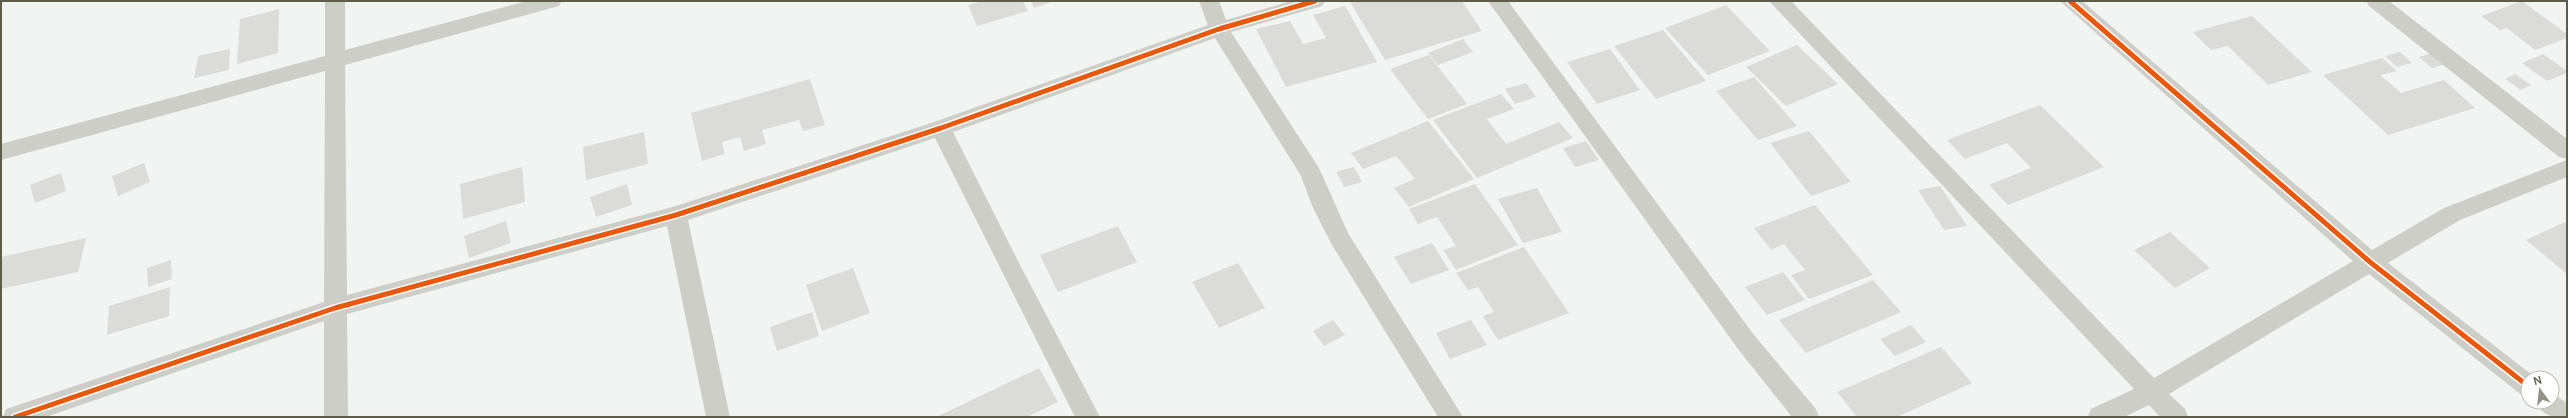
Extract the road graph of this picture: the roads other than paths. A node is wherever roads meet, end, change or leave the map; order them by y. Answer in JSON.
{"nodes":[{"id":1,"x":335,"y":1,"type":"edge"},
{"id":2,"x":552,"y":1,"type":"edge"},
{"id":3,"x":1209,"y":1,"type":"edge"},
{"id":4,"x":1315,"y":1,"type":"edge"},
{"id":5,"x":1498,"y":1,"type":"edge"},
{"id":6,"x":1779,"y":1,"type":"edge"},
{"id":7,"x":2070,"y":1,"type":"edge"},
{"id":8,"x":2376,"y":1,"type":"edge"},
{"id":9,"x":1219,"y":29,"type":"junction"},
{"id":10,"x":336,"y":60,"type":"junction"},
{"id":11,"x":941,"y":128,"type":"junction"},
{"id":12,"x":2567,"y":151,"type":"edge"},
{"id":13,"x":1,"y":152,"type":"edge"},
{"id":14,"x":2567,"y":168,"type":"edge"},
{"id":15,"x":676,"y":215,"type":"junction"},
{"id":16,"x":2370,"y":262,"type":"junction"},
{"id":17,"x":335,"y":308,"type":"junction"},
{"id":18,"x":2520,"y":380,"type":"edge"},
{"id":19,"x":2153,"y":391,"type":"junction"},
{"id":20,"x":2558,"y":410,"type":"edge"},
{"id":21,"x":15,"y":417,"type":"edge"},
{"id":22,"x":336,"y":417,"type":"edge"},
{"id":23,"x":718,"y":417,"type":"edge"},
{"id":24,"x":1088,"y":417,"type":"edge"},
{"id":25,"x":1452,"y":417,"type":"edge"},
{"id":26,"x":1807,"y":417,"type":"edge"},
{"id":27,"x":2100,"y":417,"type":"edge"},
{"id":28,"x":2176,"y":417,"type":"edge"},
{"id":29,"x":2567,"y":417,"type":"edge"}],
"edges":[{"from":1,"to":10,"type":"street"},
{"from":2,"to":10,"type":"street"},
{"from":3,"to":9,"type":"street"},
{"from":4,"to":9,"type":"street"},
{"from":5,"to":26,"type":"street"},
{"from":6,"to":19,"type":"street"},
{"from":7,"to":16,"type":"street"},
{"from":8,"to":12,"type":"street"},
{"from":9,"to":11,"type":"street"},
{"from":9,"to":25,"type":"street"},
{"from":10,"to":13,"type":"street"},
{"from":10,"to":17,"type":"street"},
{"from":11,"to":15,"type":"street"},
{"from":11,"to":24,"type":"street"},
{"from":14,"to":16,"type":"street"},
{"from":15,"to":17,"type":"street"},
{"from":15,"to":23,"type":"street"},
{"from":16,"to":18,"type":"street"},
{"from":16,"to":19,"type":"street"},
{"from":17,"to":21,"type":"street"},
{"from":17,"to":22,"type":"street"},
{"from":19,"to":27,"type":"street"},
{"from":19,"to":28,"type":"street"},
{"from":20,"to":29,"type":"street"}]}
